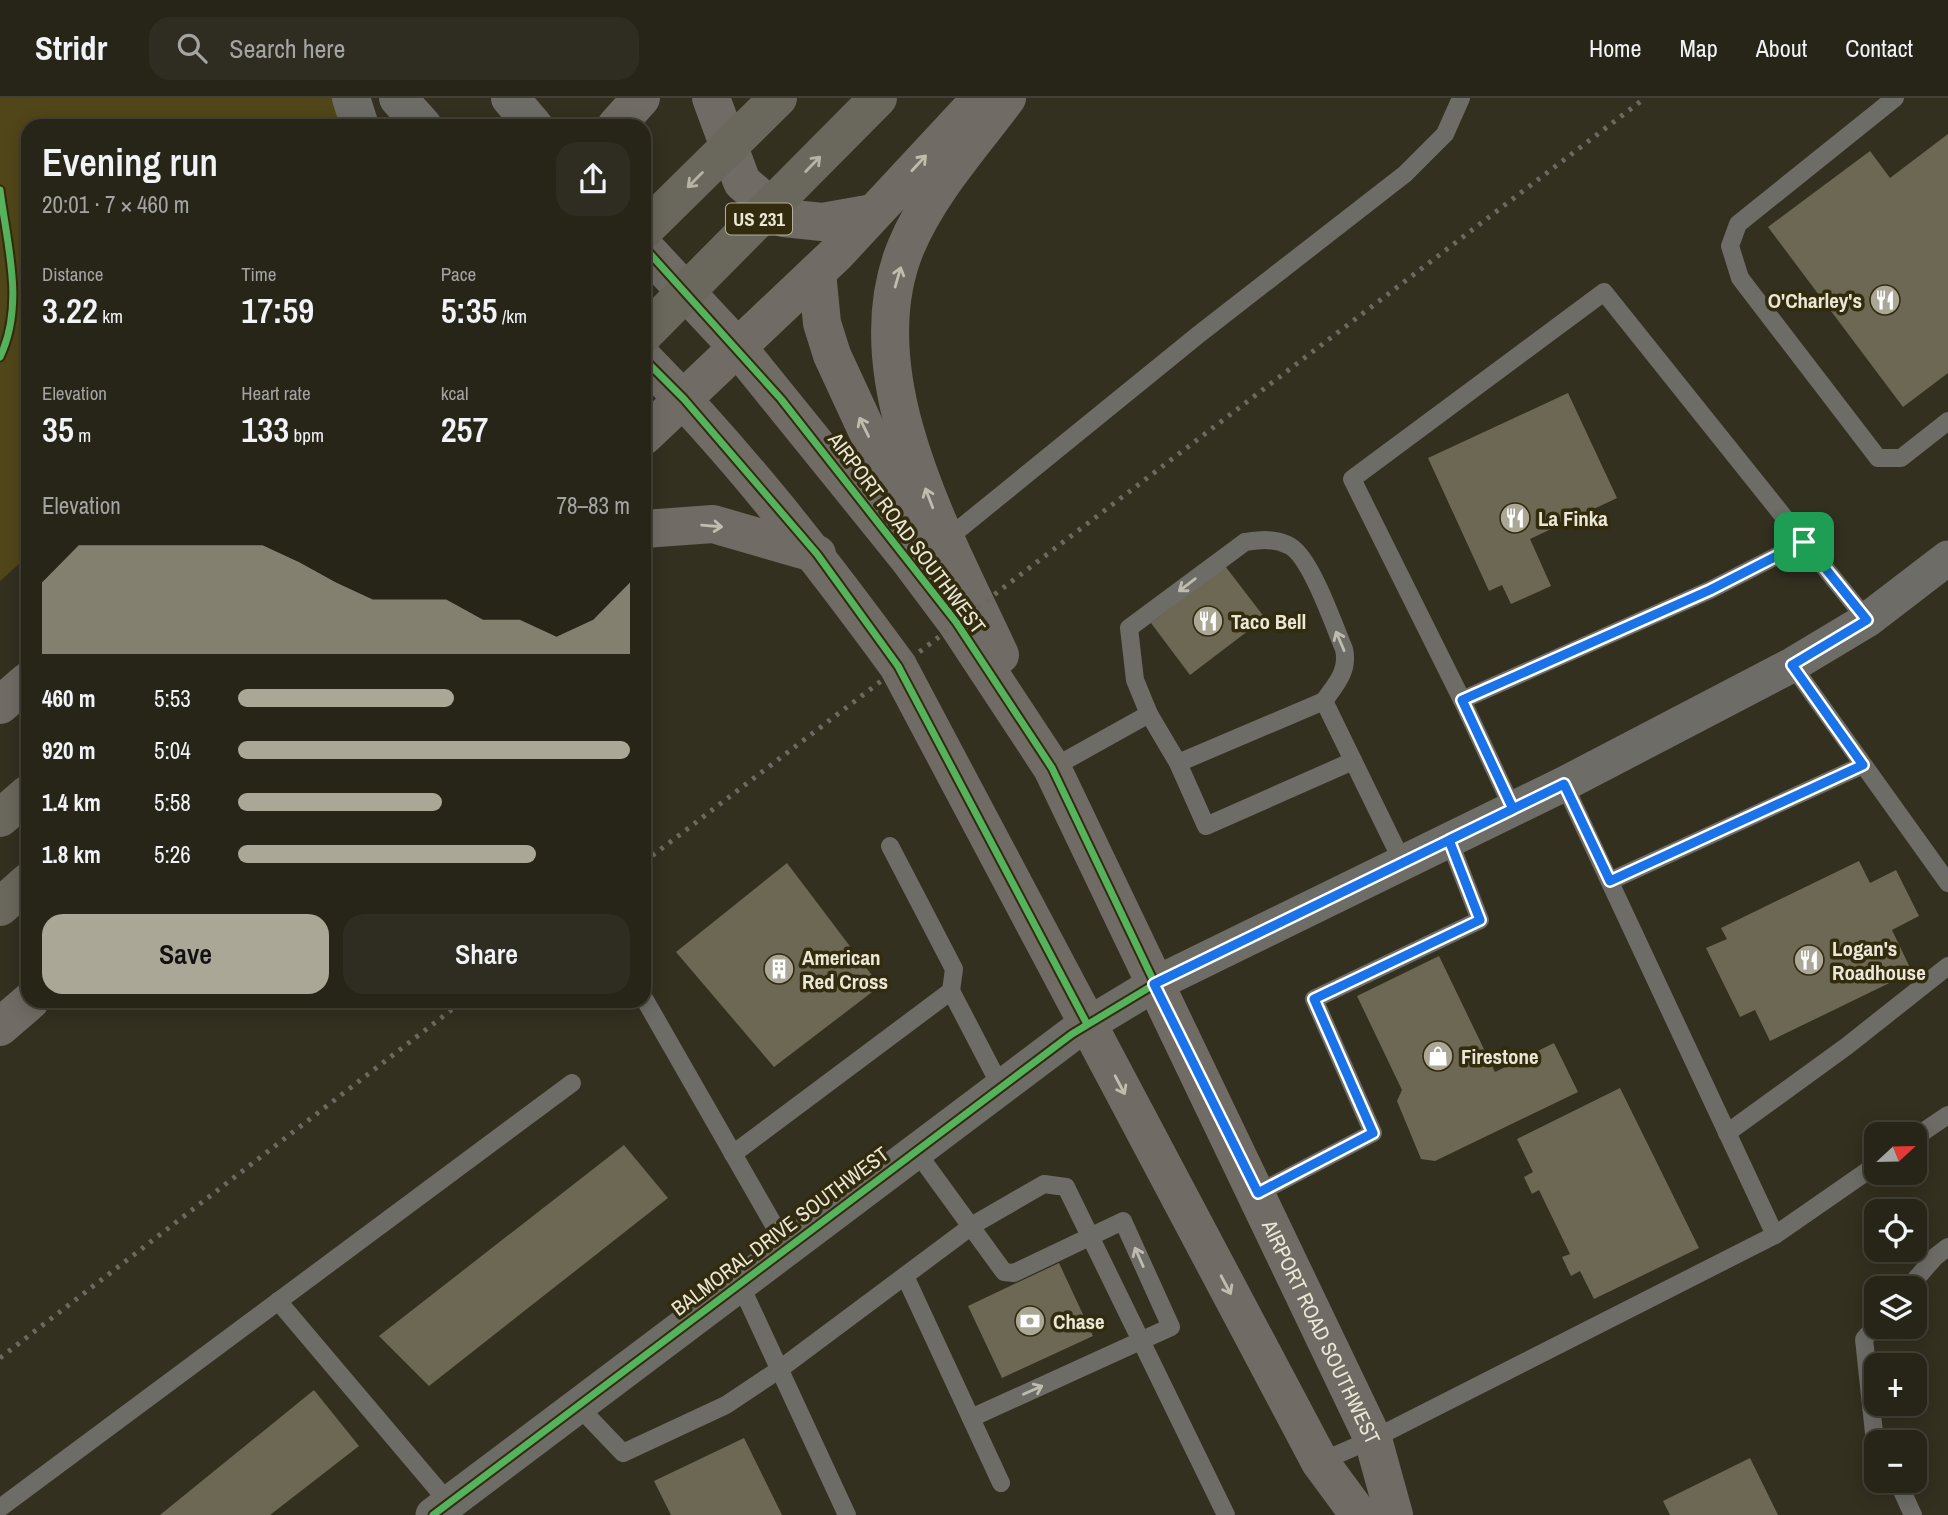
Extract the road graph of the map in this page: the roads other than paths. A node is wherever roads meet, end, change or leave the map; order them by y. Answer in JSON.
{"nodes":[{"id":1,"x":351,"y":98,"type":"edge"},
{"id":2,"x":398,"y":98,"type":"edge"},
{"id":3,"x":510,"y":98,"type":"edge"},
{"id":4,"x":641,"y":98,"type":"edge"},
{"id":5,"x":710,"y":98,"type":"edge"},
{"id":6,"x":778,"y":98,"type":"edge"},
{"id":7,"x":981,"y":98,"type":"edge"},
{"id":8,"x":1007,"y":98,"type":"edge"},
{"id":9,"x":1461,"y":98,"type":"edge"},
{"id":10,"x":1895,"y":98,"type":"edge"},
{"id":11,"x":876,"y":100,"type":"edge"},
{"id":12,"x":358,"y":119,"type":"edge"},
{"id":13,"x":417,"y":119,"type":"edge"},
{"id":14,"x":528,"y":119,"type":"edge"},
{"id":15,"x":622,"y":119,"type":"edge"},
{"id":16,"x":873,"y":213,"type":"junction"},
{"id":17,"x":651,"y":223,"type":"edge"},
{"id":18,"x":651,"y":255,"type":"edge"},
{"id":19,"x":817,"y":272,"type":"junction"},
{"id":20,"x":651,"y":327,"type":"edge"},
{"id":21,"x":739,"y":349,"type":"junction"},
{"id":22,"x":651,"y":366,"type":"edge"},
{"id":23,"x":684,"y":399,"type":"junction"},
{"id":24,"x":1948,"y":421,"type":"edge"},
{"id":25,"x":651,"y":430,"type":"edge"},
{"id":26,"x":651,"y":528,"type":"edge"},
{"id":27,"x":947,"y":539,"type":"junction"},
{"id":28,"x":1804,"y":542,"type":"junction"},
{"id":29,"x":817,"y":554,"type":"junction"},
{"id":30,"x":1948,"y":558,"type":"edge"},
{"id":31,"x":1867,"y":620,"type":"junction"},
{"id":32,"x":956,"y":622,"type":"junction"},
{"id":33,"x":1792,"y":665,"type":"junction"},
{"id":34,"x":21,"y":687,"type":"edge"},
{"id":35,"x":1462,"y":700,"type":"junction"},
{"id":36,"x":1324,"y":701,"type":"junction"},
{"id":37,"x":0,"y":705,"type":"edge"},
{"id":38,"x":1149,"y":715,"type":"junction"},
{"id":39,"x":1353,"y":761,"type":"junction"},
{"id":40,"x":1178,"y":763,"type":"junction"},
{"id":41,"x":1863,"y":765,"type":"junction"},
{"id":42,"x":1052,"y":768,"type":"junction"},
{"id":43,"x":1564,"y":784,"type":"junction"},
{"id":44,"x":21,"y":800,"type":"edge"},
{"id":45,"x":1513,"y":809,"type":"junction"},
{"id":46,"x":0,"y":818,"type":"edge"},
{"id":47,"x":1449,"y":840,"type":"junction"},
{"id":48,"x":890,"y":846,"type":"dead end"},
{"id":49,"x":1402,"y":861,"type":"junction"},
{"id":50,"x":1610,"y":881,"type":"junction"},
{"id":51,"x":1948,"y":883,"type":"edge"},
{"id":52,"x":21,"y":888,"type":"edge"},
{"id":53,"x":0,"y":907,"type":"edge"},
{"id":54,"x":1948,"y":966,"type":"edge"},
{"id":55,"x":1154,"y":984,"type":"junction"},
{"id":56,"x":951,"y":991,"type":"junction"},
{"id":57,"x":22,"y":1008,"type":"edge"},
{"id":58,"x":650,"y":1008,"type":"edge"},
{"id":59,"x":1087,"y":1024,"type":"junction"},
{"id":60,"x":0,"y":1027,"type":"edge"},
{"id":61,"x":572,"y":1083,"type":"dead end"},
{"id":62,"x":1001,"y":1087,"type":"junction"},
{"id":63,"x":1948,"y":1115,"type":"edge"},
{"id":64,"x":1927,"y":1129,"type":"edge"},
{"id":65,"x":1727,"y":1133,"type":"junction"},
{"id":66,"x":916,"y":1151,"type":"junction"},
{"id":67,"x":733,"y":1154,"type":"junction"},
{"id":68,"x":1864,"y":1173,"type":"edge"},
{"id":69,"x":1258,"y":1193,"type":"junction"},
{"id":70,"x":973,"y":1225,"type":"junction"},
{"id":71,"x":1091,"y":1235,"type":"junction"},
{"id":72,"x":1775,"y":1235,"type":"junction"},
{"id":73,"x":1948,"y":1247,"type":"edge"},
{"id":74,"x":787,"y":1248,"type":"junction"},
{"id":75,"x":905,"y":1276,"type":"junction"},
{"id":76,"x":1918,"y":1276,"type":"edge"},
{"id":77,"x":740,"y":1284,"type":"junction"},
{"id":78,"x":278,"y":1301,"type":"junction"},
{"id":79,"x":1864,"y":1339,"type":"edge"},
{"id":80,"x":1141,"y":1341,"type":"junction"},
{"id":81,"x":780,"y":1369,"type":"junction"},
{"id":82,"x":578,"y":1406,"type":"junction"},
{"id":83,"x":971,"y":1418,"type":"junction"},
{"id":84,"x":1874,"y":1430,"type":"edge"},
{"id":85,"x":1373,"y":1438,"type":"junction"},
{"id":86,"x":1320,"y":1462,"type":"junction"},
{"id":87,"x":1002,"y":1483,"type":"dead end"},
{"id":88,"x":1903,"y":1493,"type":"edge"},
{"id":89,"x":0,"y":1508,"type":"edge"},
{"id":90,"x":441,"y":1509,"type":"edge"},
{"id":91,"x":847,"y":1515,"type":"edge"},
{"id":92,"x":1226,"y":1515,"type":"edge"},
{"id":93,"x":1359,"y":1515,"type":"edge"},
{"id":94,"x":1394,"y":1515,"type":"edge"},
{"id":95,"x":1913,"y":1515,"type":"edge"}],
"edges":[{"from":1,"to":12,"type":"street"},
{"from":2,"to":13,"type":"street"},
{"from":3,"to":14,"type":"street"},
{"from":4,"to":15,"type":"main road"},
{"from":5,"to":16,"type":"main road"},
{"from":6,"to":17,"type":"highway","one_way":true},
{"from":16,"to":7,"type":"main road","one_way":true},
{"from":27,"to":8,"type":"main road","one_way":true},
{"from":9,"to":27,"type":"lane"},
{"from":10,"to":24,"type":"lane"},
{"from":20,"to":11,"type":"highway","number":"US 231","one_way":true},
{"from":16,"to":19,"type":"main road"},
{"from":18,"to":21,"type":"main road","name":"AIRPORT ROAD SOUTHWEST"},
{"from":19,"to":21,"type":"main road"},
{"from":32,"to":19,"type":"main road","one_way":true},
{"from":21,"to":23,"type":"main road"},
{"from":21,"to":32,"type":"main road","name":"AIRPORT ROAD SOUTHWEST"},
{"from":22,"to":23,"type":"main road"},
{"from":23,"to":25,"type":"main road"},
{"from":23,"to":29,"type":"main road"},
{"from":26,"to":29,"type":"main road","one_way":true},
{"from":27,"to":42,"type":"main road"},
{"from":28,"to":31,"type":"lane"},
{"from":28,"to":35,"type":"lane"},
{"from":28,"to":35,"type":"lane"},
{"from":29,"to":59,"type":"main road"},
{"from":30,"to":31,"type":"street","name":"BALMORAL DRIVE SOUTHWEST"},
{"from":31,"to":33,"type":"street","name":"BALMORAL DRIVE SOUTHWEST"},
{"from":32,"to":42,"type":"main road","name":"AIRPORT ROAD SOUTHWEST"},
{"from":33,"to":41,"type":"lane"},
{"from":33,"to":43,"type":"street","name":"BALMORAL DRIVE SOUTHWEST"},
{"from":34,"to":37,"type":"main road"},
{"from":35,"to":45,"type":"lane"},
{"from":36,"to":38,"type":"lane","one_way":true},
{"from":36,"to":39,"type":"lane"},
{"from":36,"to":40,"type":"lane"},
{"from":38,"to":40,"type":"lane"},
{"from":38,"to":42,"type":"lane"},
{"from":39,"to":40,"type":"lane"},
{"from":39,"to":49,"type":"lane"},
{"from":41,"to":50,"type":"lane"},
{"from":41,"to":51,"type":"lane"},
{"from":42,"to":55,"type":"main road","name":"AIRPORT ROAD SOUTHWEST"},
{"from":43,"to":45,"type":"street","name":"BALMORAL DRIVE SOUTHWEST"},
{"from":43,"to":50,"type":"lane"},
{"from":44,"to":46,"type":"highway"},
{"from":45,"to":47,"type":"street","name":"BALMORAL DRIVE SOUTHWEST"},
{"from":47,"to":49,"type":"street","name":"BALMORAL DRIVE SOUTHWEST"},
{"from":47,"to":69,"type":"lane"},
{"from":48,"to":56,"type":"lane"},
{"from":49,"to":55,"type":"street","name":"BALMORAL DRIVE SOUTHWEST"},
{"from":50,"to":65,"type":"lane"},
{"from":52,"to":53,"type":"highway"},
{"from":54,"to":65,"type":"lane"},
{"from":55,"to":59,"type":"street","name":"BALMORAL DRIVE SOUTHWEST"},
{"from":55,"to":69,"type":"main road","name":"AIRPORT ROAD SOUTHWEST"},
{"from":56,"to":62,"type":"lane"},
{"from":56,"to":67,"type":"lane"},
{"from":57,"to":60,"type":"main road"},
{"from":58,"to":67,"type":"lane"},
{"from":59,"to":62,"type":"street","name":"BALMORAL DRIVE SOUTHWEST"},
{"from":59,"to":86,"type":"main road","one_way":true},
{"from":61,"to":78,"type":"lane"},
{"from":62,"to":66,"type":"street","name":"BALMORAL DRIVE SOUTHWEST"},
{"from":63,"to":64,"type":"lane"},
{"from":65,"to":72,"type":"lane"},
{"from":66,"to":70,"type":"lane"},
{"from":66,"to":74,"type":"street","name":"BALMORAL DRIVE SOUTHWEST"},
{"from":67,"to":74,"type":"lane"},
{"from":68,"to":72,"type":"lane"},
{"from":69,"to":85,"type":"main road","name":"AIRPORT ROAD SOUTHWEST"},
{"from":70,"to":71,"type":"lane"},
{"from":70,"to":71,"type":"lane"},
{"from":70,"to":75,"type":"lane"},
{"from":71,"to":80,"type":"lane"},
{"from":80,"to":71,"type":"lane","one_way":true},
{"from":72,"to":85,"type":"lane"},
{"from":73,"to":76,"type":"lane"},
{"from":74,"to":77,"type":"street","name":"BALMORAL DRIVE SOUTHWEST"},
{"from":75,"to":81,"type":"lane"},
{"from":75,"to":83,"type":"lane"},
{"from":77,"to":81,"type":"lane"},
{"from":77,"to":82,"type":"street","name":"BALMORAL DRIVE SOUTHWEST"},
{"from":78,"to":89,"type":"lane"},
{"from":78,"to":90,"type":"lane"},
{"from":79,"to":84,"type":"lane"},
{"from":83,"to":80,"type":"lane","one_way":true},
{"from":80,"to":92,"type":"lane"},
{"from":81,"to":82,"type":"lane"},
{"from":81,"to":91,"type":"lane"},
{"from":82,"to":90,"type":"street","name":"BALMORAL DRIVE SOUTHWEST"},
{"from":83,"to":87,"type":"lane"},
{"from":85,"to":86,"type":"lane"},
{"from":85,"to":94,"type":"main road","name":"AIRPORT ROAD SOUTHWEST"},
{"from":86,"to":93,"type":"main road"},
{"from":88,"to":95,"type":"lane"}]}
